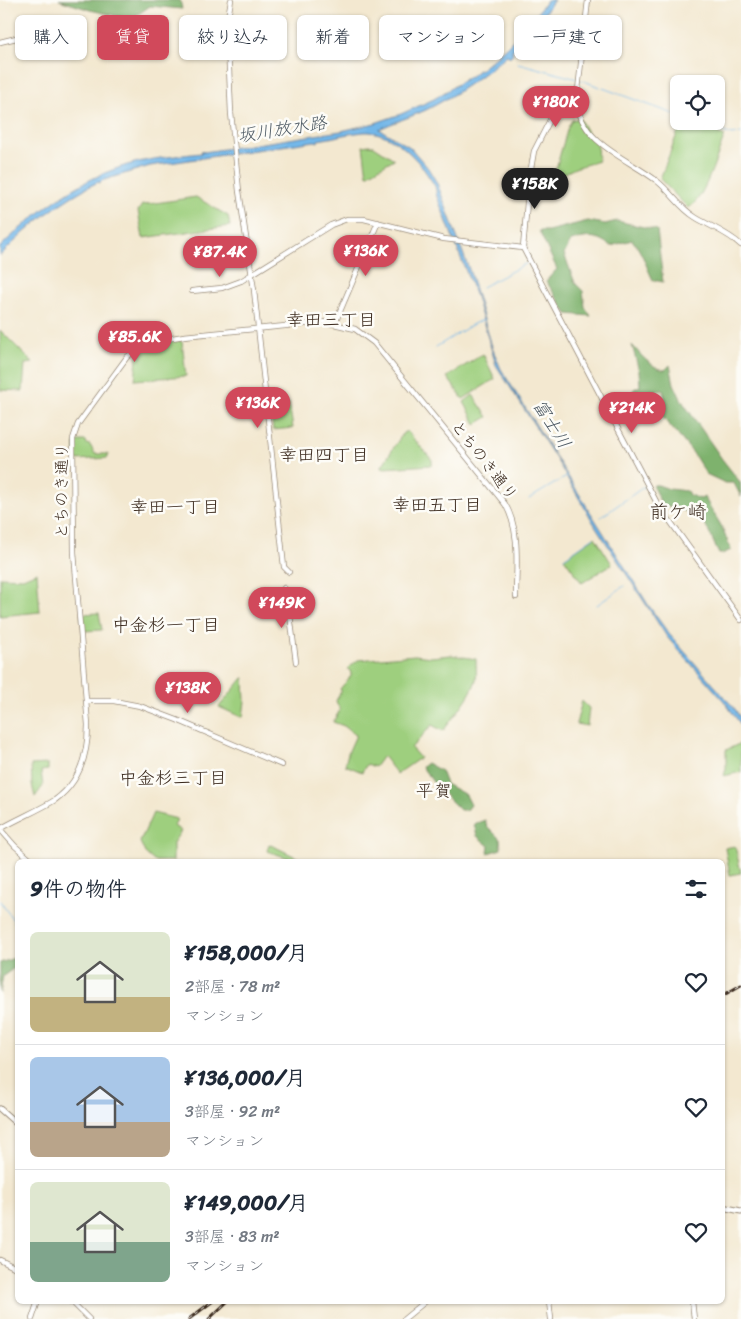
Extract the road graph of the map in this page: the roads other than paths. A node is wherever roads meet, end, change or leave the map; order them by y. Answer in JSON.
{"nodes":[{"id":1,"x":231,"y":0,"type":"edge"},
{"id":2,"x":588,"y":0,"type":"edge"},
{"id":3,"x":15,"y":38,"type":"edge"},
{"id":4,"x":0,"y":42,"type":"edge"},
{"id":5,"x":577,"y":104,"type":"junction"},
{"id":6,"x":378,"y":222,"type":"junction"},
{"id":7,"x":741,"y":245,"type":"edge"},
{"id":8,"x":523,"y":248,"type":"junction"},
{"id":9,"x":252,"y":275,"type":"junction"},
{"id":10,"x":192,"y":291,"type":"dead end"},
{"id":11,"x":335,"y":323,"type":"junction"},
{"id":12,"x":257,"y":329,"type":"junction"},
{"id":13,"x":289,"y":572,"type":"dead end"},
{"id":14,"x":284,"y":588,"type":"dead end"},
{"id":15,"x":516,"y":597,"type":"dead end"},
{"id":16,"x":741,"y":620,"type":"edge"},
{"id":17,"x":296,"y":662,"type":"dead end"},
{"id":18,"x":86,"y":701,"type":"junction"},
{"id":19,"x":282,"y":765,"type":"dead end"},
{"id":20,"x":0,"y":829,"type":"edge"},
{"id":21,"x":30,"y":859,"type":"edge"},
{"id":22,"x":0,"y":1109,"type":"edge"},
{"id":23,"x":15,"y":1122,"type":"edge"},
{"id":24,"x":725,"y":1208,"type":"edge"},
{"id":25,"x":741,"y":1211,"type":"edge"},
{"id":26,"x":0,"y":1260,"type":"edge"},
{"id":27,"x":15,"y":1268,"type":"edge"},
{"id":28,"x":37,"y":1304,"type":"edge"},
{"id":29,"x":74,"y":1304,"type":"edge"},
{"id":30,"x":422,"y":1304,"type":"edge"},
{"id":31,"x":549,"y":1304,"type":"edge"},
{"id":32,"x":692,"y":1304,"type":"edge"},
{"id":33,"x":32,"y":1319,"type":"edge"},
{"id":34,"x":89,"y":1319,"type":"edge"},
{"id":35,"x":404,"y":1319,"type":"edge"},
{"id":36,"x":551,"y":1319,"type":"edge"},
{"id":37,"x":694,"y":1319,"type":"edge"}],
"edges":[{"from":1,"to":9,"type":"street"},
{"from":2,"to":5,"type":"street"},
{"from":3,"to":4,"type":"street"},
{"from":5,"to":7,"type":"street"},
{"from":5,"to":8,"type":"street"},
{"from":6,"to":8,"type":"street"},
{"from":6,"to":9,"type":"street"},
{"from":6,"to":11,"type":"street"},
{"from":8,"to":16,"type":"street"},
{"from":9,"to":10,"type":"street"},
{"from":9,"to":12,"type":"street"},
{"from":11,"to":12,"type":"street","name":"とちのき通り"},
{"from":11,"to":15,"type":"street","name":"とちのき通り"},
{"from":12,"to":13,"type":"street"},
{"from":12,"to":18,"type":"street","name":"とちのき通り"},
{"from":14,"to":17,"type":"street"},
{"from":18,"to":19,"type":"street"},
{"from":18,"to":20,"type":"street","name":"とちのき通り"},
{"from":20,"to":21,"type":"street"},
{"from":22,"to":23,"type":"main road"},
{"from":24,"to":25,"type":"main road"},
{"from":26,"to":27,"type":"street"},
{"from":28,"to":33,"type":"street"},
{"from":29,"to":34,"type":"street"},
{"from":30,"to":35,"type":"street"},
{"from":31,"to":36,"type":"street"},
{"from":32,"to":37,"type":"street"}]}
